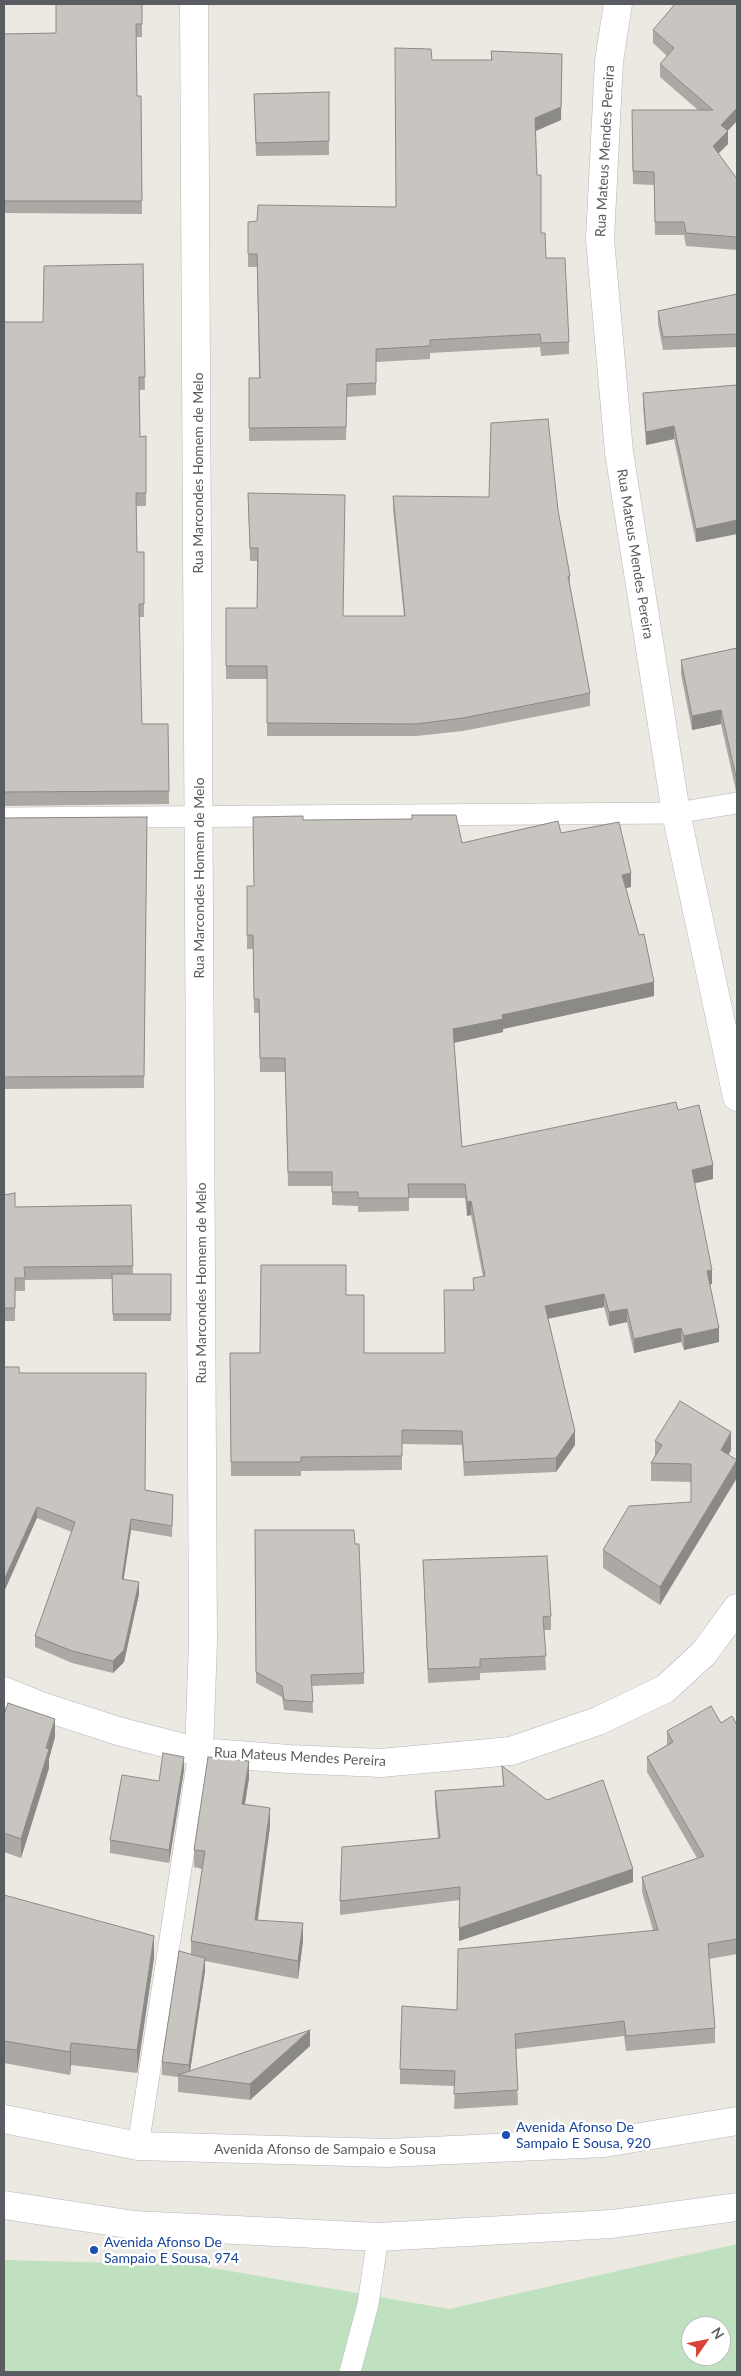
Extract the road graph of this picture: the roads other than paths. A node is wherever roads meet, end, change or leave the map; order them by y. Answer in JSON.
{"nodes":[{"id":1,"x":194,"y":4,"type":"edge"},
{"id":2,"x":618,"y":4,"type":"edge"},
{"id":3,"x":737,"y":802,"type":"edge"},
{"id":4,"x":676,"y":813,"type":"junction"},
{"id":5,"x":199,"y":817,"type":"junction"},
{"id":6,"x":4,"y":818,"type":"edge"},
{"id":7,"x":737,"y":1097,"type":"edge"},
{"id":8,"x":737,"y":1608,"type":"edge"},
{"id":9,"x":4,"y":1690,"type":"edge"},
{"id":10,"x":199,"y":1752,"type":"junction"},
{"id":11,"x":4,"y":2119,"type":"edge"},
{"id":12,"x":737,"y":2121,"type":"edge"},
{"id":13,"x":138,"y":2146,"type":"junction"},
{"id":14,"x":4,"y":2205,"type":"edge"},
{"id":15,"x":737,"y":2207,"type":"edge"},
{"id":16,"x":378,"y":2237,"type":"junction"},
{"id":17,"x":350,"y":2372,"type":"edge"}],
"edges":[{"from":1,"to":5,"type":"street","name":"Rua Marcondes Homem de Melo"},
{"from":2,"to":4,"type":"street","name":"Rua Mateus Mendes Pereira"},
{"from":3,"to":4,"type":"lane"},
{"from":4,"to":5,"type":"lane"},
{"from":4,"to":7,"type":"street","name":"Rua Mateus Mendes Pereira"},
{"from":5,"to":6,"type":"lane"},
{"from":5,"to":10,"type":"street","name":"Rua Marcondes Homem de Melo"},
{"from":8,"to":10,"type":"street","name":"Rua Mateus Mendes Pereira"},
{"from":9,"to":10,"type":"street","name":"Rua Mateus Mendes Pereira"},
{"from":10,"to":13,"type":"lane"},
{"from":11,"to":13,"type":"street","name":"Avenida Afonso de Sampaio e Sousa"},
{"from":12,"to":13,"type":"street","name":"Avenida Afonso de Sampaio e Sousa"},
{"from":14,"to":16,"type":"street"},
{"from":15,"to":16,"type":"street"},
{"from":16,"to":17,"type":"lane"}]}
